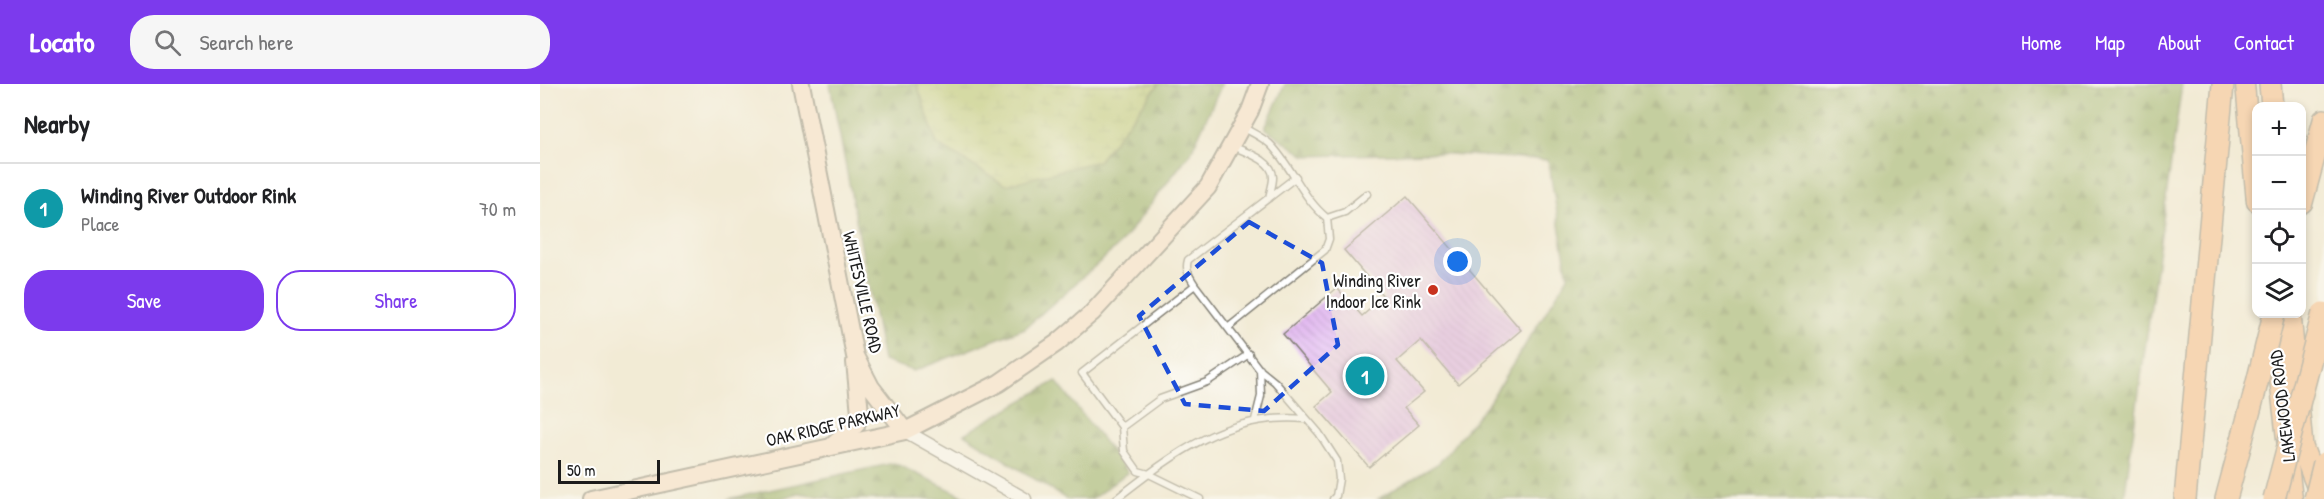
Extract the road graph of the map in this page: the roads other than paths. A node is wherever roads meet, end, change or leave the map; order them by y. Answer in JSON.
{"nodes":[{"id":1,"x":801,"y":84,"type":"edge"},
{"id":2,"x":1260,"y":84,"type":"edge"},
{"id":3,"x":2223,"y":84,"type":"edge"},
{"id":4,"x":2245,"y":84,"type":"edge"},
{"id":5,"x":2270,"y":84,"type":"edge"},
{"id":6,"x":2272,"y":102,"type":"edge"},
{"id":7,"x":2324,"y":120,"type":"edge"},
{"id":8,"x":1241,"y":127,"type":"junction"},
{"id":9,"x":1231,"y":146,"type":"junction"},
{"id":10,"x":2252,"y":159,"type":"edge"},
{"id":11,"x":1296,"y":177,"type":"junction"},
{"id":12,"x":2306,"y":185,"type":"edge"},
{"id":13,"x":1367,"y":194,"type":"dead end"},
{"id":14,"x":1269,"y":198,"type":"junction"},
{"id":15,"x":1327,"y":218,"type":"junction"},
{"id":16,"x":1195,"y":285,"type":"junction"},
{"id":17,"x":2324,"y":311,"type":"edge"},
{"id":18,"x":2271,"y":318,"type":"edge"},
{"id":19,"x":2272,"y":318,"type":"edge"},
{"id":20,"x":2290,"y":318,"type":"edge"},
{"id":21,"x":1228,"y":327,"type":"junction"},
{"id":22,"x":1249,"y":354,"type":"junction"},
{"id":23,"x":855,"y":356,"type":"junction"},
{"id":24,"x":1260,"y":369,"type":"junction"},
{"id":25,"x":1305,"y":419,"type":"junction"},
{"id":26,"x":1255,"y":420,"type":"junction"},
{"id":27,"x":1122,"y":427,"type":"junction"},
{"id":28,"x":905,"y":431,"type":"junction"},
{"id":29,"x":831,"y":447,"type":"junction"},
{"id":30,"x":2302,"y":447,"type":"junction"},
{"id":31,"x":2324,"y":463,"type":"edge"},
{"id":32,"x":1149,"y":474,"type":"junction"},
{"id":33,"x":591,"y":499,"type":"edge"},
{"id":34,"x":1025,"y":499,"type":"edge"},
{"id":35,"x":1116,"y":499,"type":"edge"},
{"id":36,"x":1200,"y":499,"type":"edge"},
{"id":37,"x":1333,"y":499,"type":"edge"},
{"id":38,"x":2185,"y":499,"type":"edge"},
{"id":39,"x":2226,"y":499,"type":"edge"},
{"id":40,"x":2274,"y":499,"type":"edge"},
{"id":41,"x":2293,"y":499,"type":"edge"},
{"id":42,"x":2308,"y":499,"type":"edge"},
{"id":43,"x":2315,"y":499,"type":"edge"},
{"id":44,"x":2322,"y":499,"type":"edge"}],
"edges":[{"from":1,"to":23,"type":"main road","name":"WHITESVILLE ROAD"},
{"from":2,"to":8,"type":"main road","name":"OAK RIDGE PARKWAY"},
{"from":3,"to":38,"type":"highway"},
{"from":4,"to":10,"type":"main road"},
{"from":5,"to":6,"type":"highway"},
{"from":7,"to":12,"type":"highway"},
{"from":8,"to":9,"type":"main road","name":"OAK RIDGE PARKWAY"},
{"from":8,"to":11,"type":"lane"},
{"from":9,"to":14,"type":"lane"},
{"from":9,"to":28,"type":"main road","name":"OAK RIDGE PARKWAY"},
{"from":11,"to":14,"type":"lane"},
{"from":11,"to":15,"type":"lane"},
{"from":13,"to":15,"type":"lane"},
{"from":14,"to":16,"type":"lane"},
{"from":15,"to":21,"type":"lane"},
{"from":16,"to":21,"type":"lane"},
{"from":16,"to":27,"type":"lane"},
{"from":17,"to":40,"type":"highway","bridge":true},
{"from":18,"to":39,"type":"highway","bridge":true},
{"from":19,"to":41,"type":"main road","name":"LAKEWOOD ROAD"},
{"from":20,"to":30,"type":"highway","name":"LAKEWOOD ROAD"},
{"from":21,"to":22,"type":"lane"},
{"from":22,"to":24,"type":"lane"},
{"from":22,"to":27,"type":"lane"},
{"from":23,"to":28,"type":"main road","name":"WHITESVILLE ROAD"},
{"from":23,"to":29,"type":"main road"},
{"from":24,"to":25,"type":"lane"},
{"from":24,"to":26,"type":"lane"},
{"from":25,"to":26,"type":"lane"},
{"from":25,"to":37,"type":"lane"},
{"from":26,"to":32,"type":"lane"},
{"from":27,"to":32,"type":"lane"},
{"from":28,"to":29,"type":"main road","name":"OAK RIDGE PARKWAY"},
{"from":28,"to":34,"type":"street","name":"WHITESVILLE ROAD"},
{"from":29,"to":33,"type":"main road","name":"OAK RIDGE PARKWAY"},
{"from":30,"to":42,"type":"main road","name":"LAKEWOOD ROAD"},
{"from":30,"to":44,"type":"highway"},
{"from":31,"to":43,"type":"highway","bridge":true},
{"from":32,"to":35,"type":"lane"},
{"from":32,"to":36,"type":"lane"}]}
